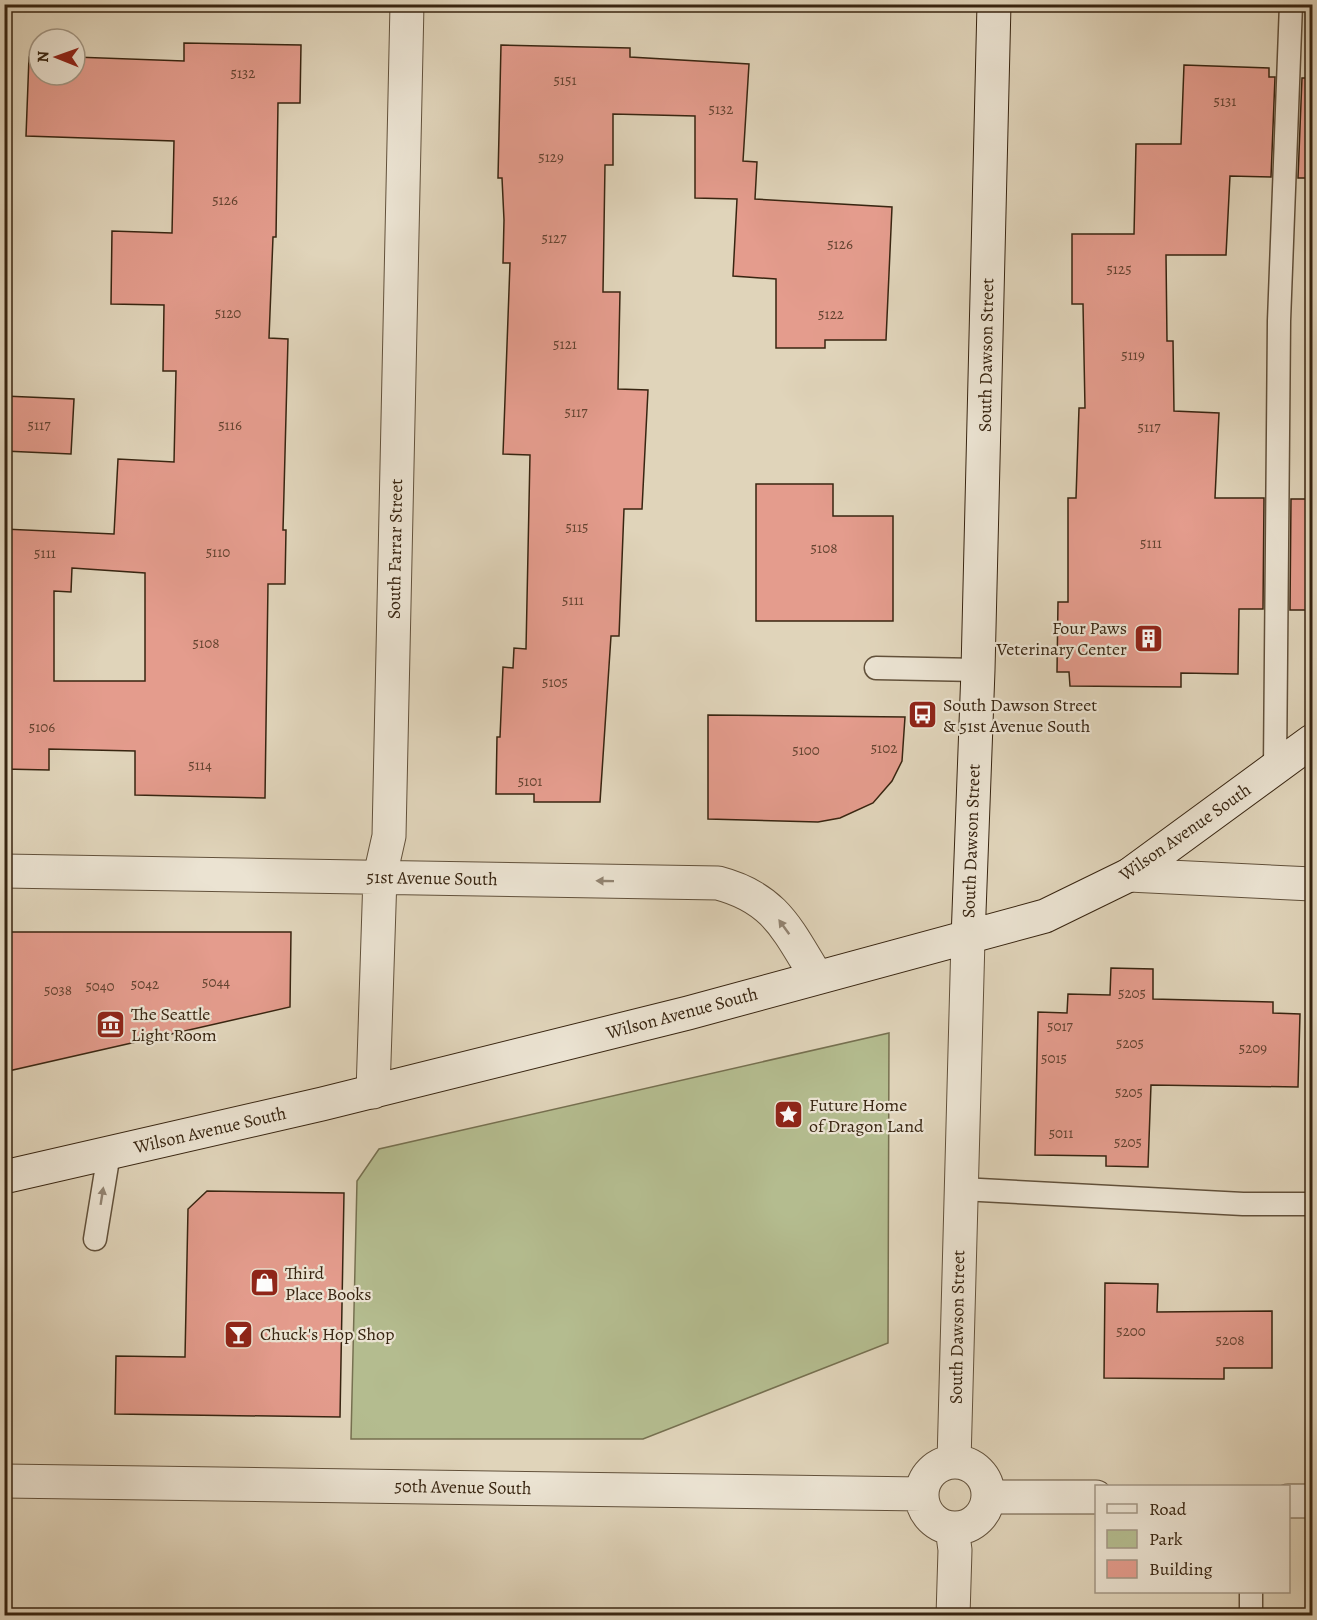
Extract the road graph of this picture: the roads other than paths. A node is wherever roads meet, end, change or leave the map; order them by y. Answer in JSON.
{"nodes":[{"id":1,"x":406,"y":4,"type":"edge"},
{"id":2,"x":994,"y":4,"type":"edge"},
{"id":3,"x":1291,"y":4,"type":"edge"},
{"id":4,"x":876,"y":668,"type":"dead end"},
{"id":5,"x":978,"y":670,"type":"junction"},
{"id":6,"x":1312,"y":741,"type":"edge"},
{"id":7,"x":1275,"y":768,"type":"junction"},
{"id":8,"x":4,"y":871,"type":"edge"},
{"id":9,"x":1129,"y":875,"type":"junction"},
{"id":10,"x":380,"y":876,"type":"junction"},
{"id":11,"x":1312,"y":884,"type":"edge"},
{"id":12,"x":968,"y":939,"type":"junction"},
{"id":13,"x":816,"y":976,"type":"junction"},
{"id":14,"x":373,"y":1092,"type":"junction"},
{"id":15,"x":109,"y":1153,"type":"junction"},
{"id":16,"x":4,"y":1177,"type":"edge"},
{"id":17,"x":961,"y":1189,"type":"junction"},
{"id":18,"x":1312,"y":1204,"type":"edge"},
{"id":19,"x":95,"y":1239,"type":"dead end"},
{"id":20,"x":954,"y":1462,"type":"junction"},
{"id":21,"x":4,"y":1481,"type":"edge"},
{"id":22,"x":922,"y":1494,"type":"junction"},
{"id":23,"x":989,"y":1497,"type":"junction"},
{"id":24,"x":1095,"y":1497,"type":"edge"},
{"id":25,"x":1290,"y":1501,"type":"edge"},
{"id":26,"x":1312,"y":1502,"type":"edge"},
{"id":27,"x":952,"y":1528,"type":"junction"},
{"id":28,"x":1251,"y":1593,"type":"edge"},
{"id":29,"x":954,"y":1616,"type":"edge"},
{"id":30,"x":1251,"y":1616,"type":"edge"}],
"edges":[{"from":1,"to":10,"type":"street","name":"South Farrar Street"},
{"from":2,"to":5,"type":"street","name":"South Dawson Street"},
{"from":3,"to":7,"type":"lane"},
{"from":4,"to":5,"type":"lane"},
{"from":5,"to":12,"type":"street","name":"South Dawson Street"},
{"from":6,"to":7,"type":"street","name":"Wilson Avenue South"},
{"from":7,"to":9,"type":"street","name":"Wilson Avenue South"},
{"from":8,"to":10,"type":"street","name":"51st Avenue South"},
{"from":9,"to":11,"type":"street"},
{"from":9,"to":12,"type":"street","name":"Wilson Avenue South"},
{"from":13,"to":10,"type":"street","name":"51st Avenue South","one_way":true},
{"from":10,"to":14,"type":"street","name":"South Farrar Street"},
{"from":12,"to":13,"type":"street","name":"Wilson Avenue South"},
{"from":12,"to":17,"type":"street","name":"South Dawson Street"},
{"from":13,"to":14,"type":"street","name":"Wilson Avenue South"},
{"from":14,"to":15,"type":"street","name":"Wilson Avenue South"},
{"from":15,"to":16,"type":"street","name":"Wilson Avenue South"},
{"from":19,"to":15,"type":"lane","one_way":true},
{"from":17,"to":18,"type":"lane"},
{"from":17,"to":20,"type":"street","name":"South Dawson Street"},
{"from":20,"to":22,"type":"street"},
{"from":20,"to":23,"type":"street"},
{"from":21,"to":22,"type":"street","name":"50th Avenue South"},
{"from":22,"to":27,"type":"street"},
{"from":23,"to":24,"type":"street"},
{"from":23,"to":27,"type":"street"},
{"from":25,"to":26,"type":"street"},
{"from":27,"to":29,"type":"street"},
{"from":28,"to":30,"type":"lane"}]}
